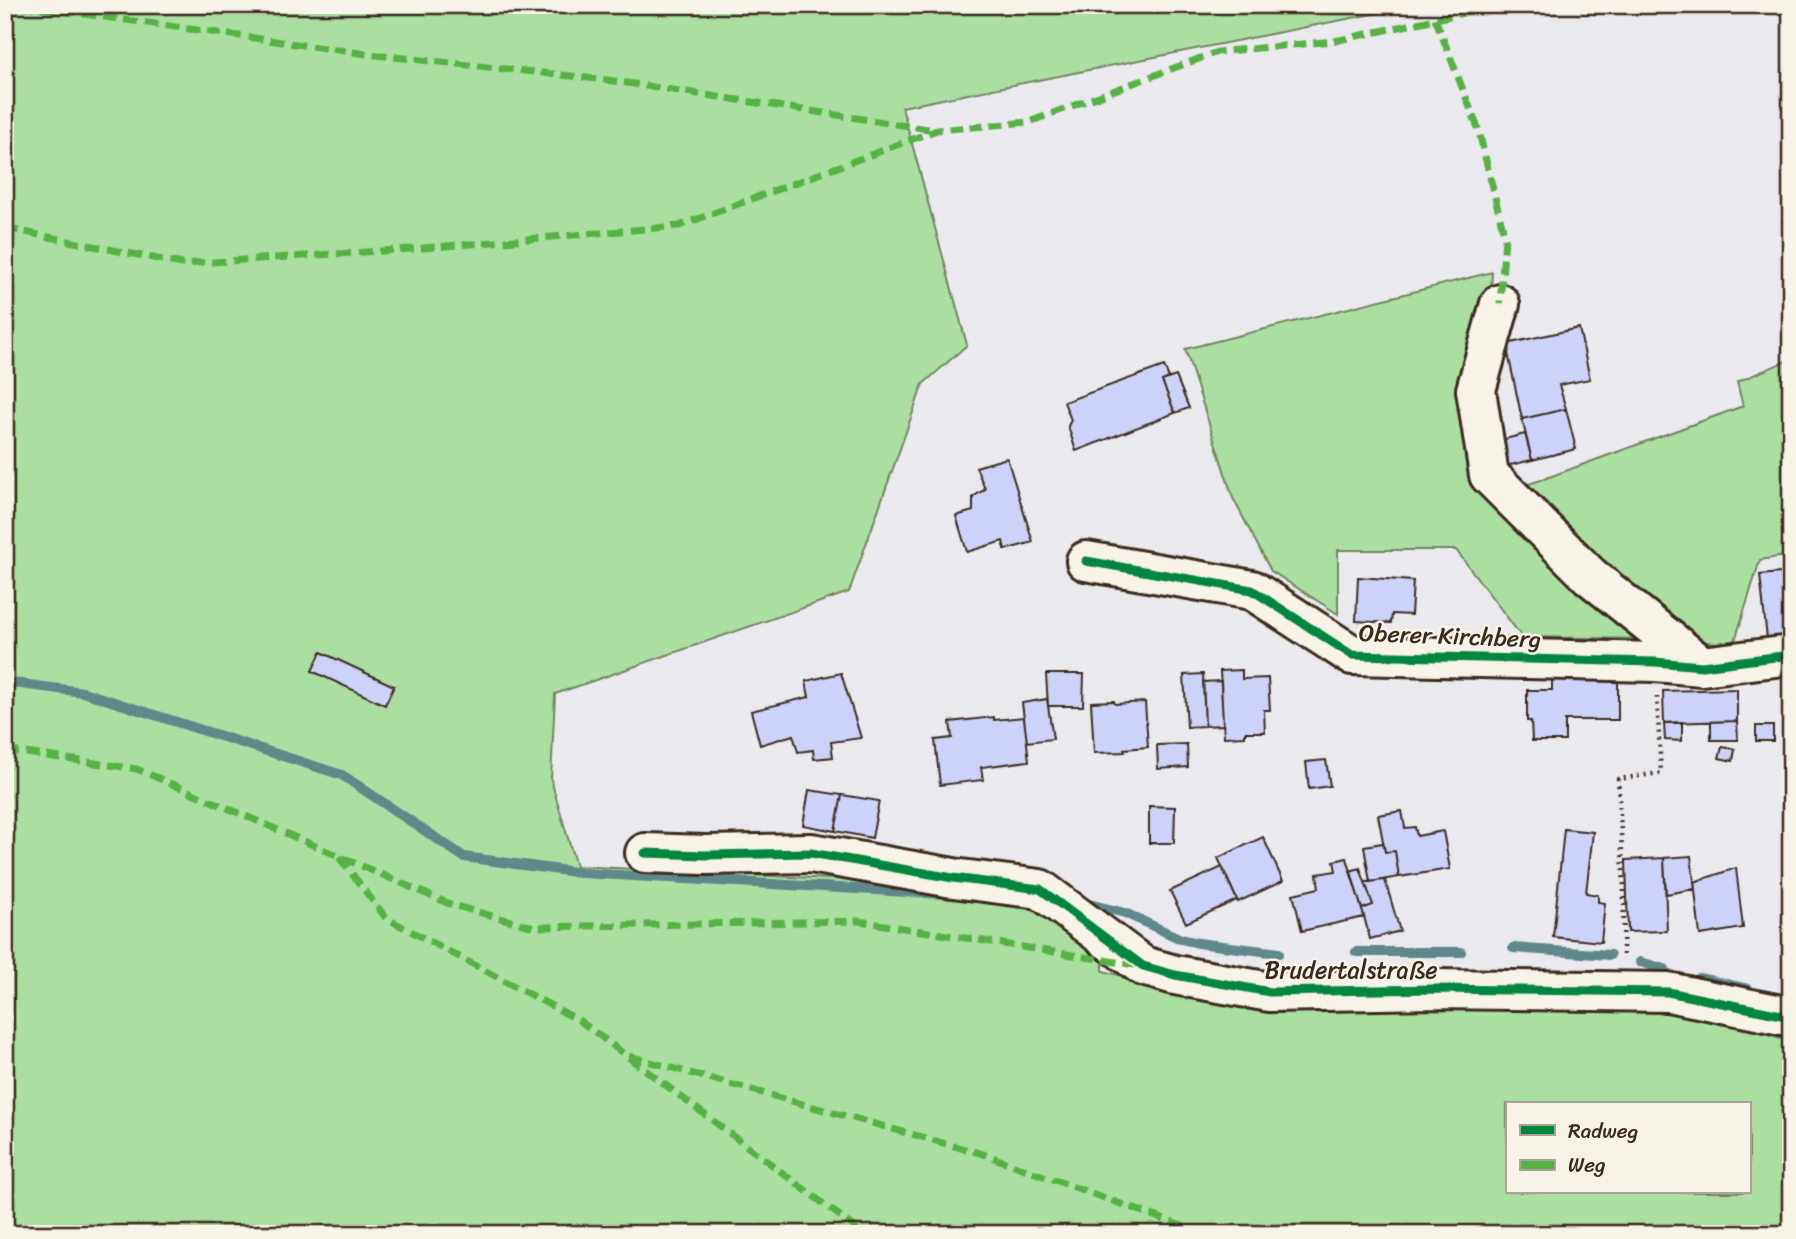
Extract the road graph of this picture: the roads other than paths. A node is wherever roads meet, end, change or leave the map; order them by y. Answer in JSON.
{"nodes":[{"id":1,"x":1500,"y":304,"type":"dead end"},
{"id":2,"x":1086,"y":561,"type":"dead end"},
{"id":3,"x":1791,"y":654,"type":"edge"},
{"id":4,"x":1702,"y":666,"type":"junction"},
{"id":5,"x":645,"y":853,"type":"dead end"},
{"id":6,"x":1622,"y":967,"type":"road end"},
{"id":7,"x":1668,"y":992,"type":"junction"},
{"id":8,"x":1791,"y":1017,"type":"edge"}],
"edges":[{"from":1,"to":4,"type":"street"},
{"from":2,"to":4,"type":"street","name":"Oberer Kirchberg"},
{"from":3,"to":4,"type":"street","name":"Oberer Kirchberg"},
{"from":5,"to":7,"type":"street","name":"Brudertalstraße"},
{"from":6,"to":7,"type":"street"},
{"from":7,"to":8,"type":"street","name":"Brudertalstraße"}]}
